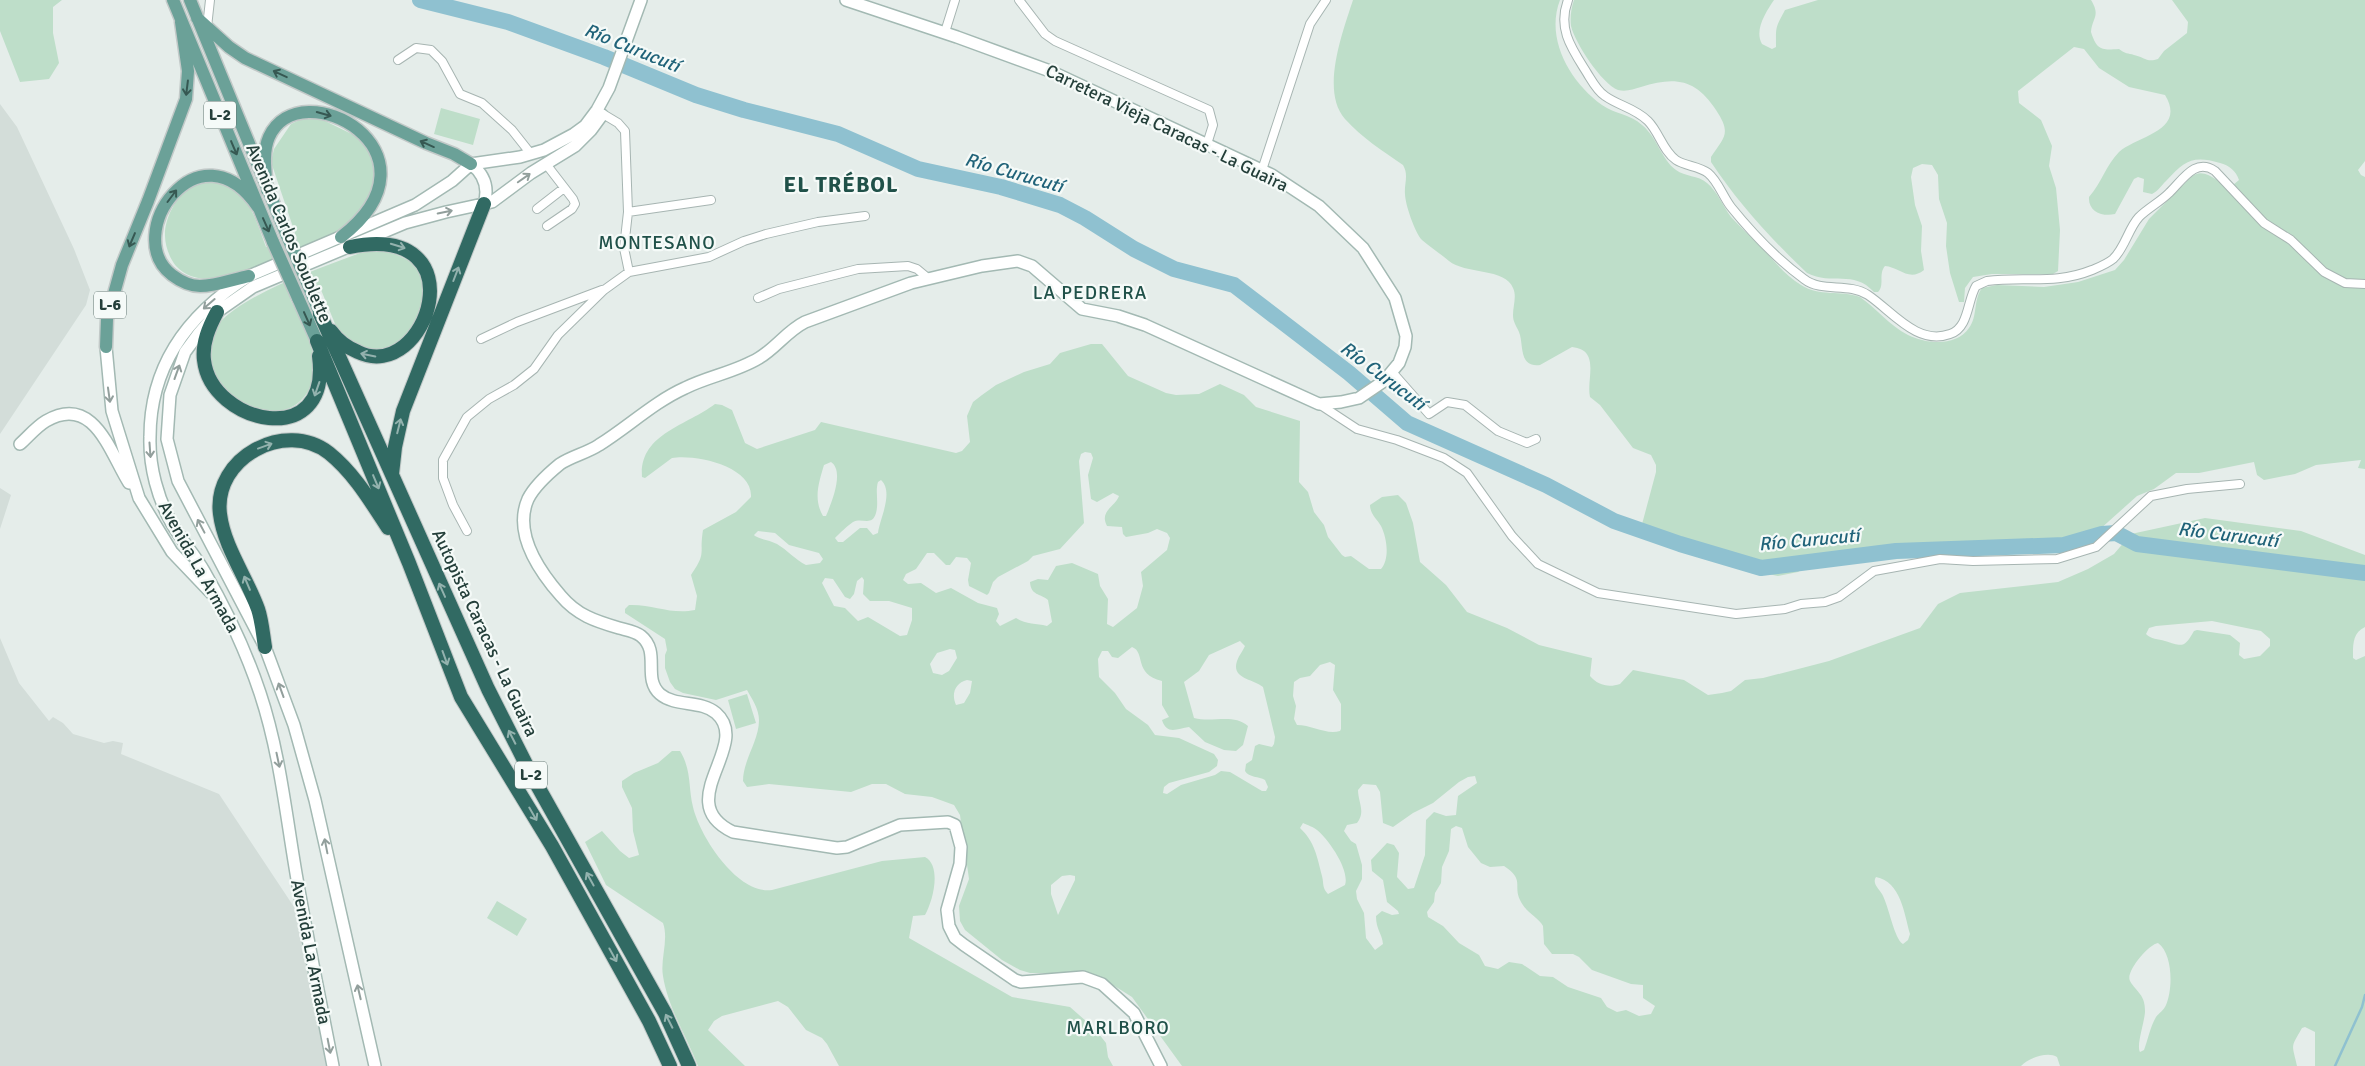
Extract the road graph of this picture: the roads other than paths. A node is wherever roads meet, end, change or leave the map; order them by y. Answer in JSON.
{"nodes":[{"id":1,"x":173,"y":0,"type":"edge"},
{"id":2,"x":190,"y":0,"type":"edge"},
{"id":3,"x":210,"y":0,"type":"edge"},
{"id":4,"x":641,"y":0,"type":"edge"},
{"id":5,"x":647,"y":0,"type":"edge"},
{"id":6,"x":846,"y":0,"type":"edge"},
{"id":7,"x":955,"y":0,"type":"edge"},
{"id":8,"x":1019,"y":0,"type":"edge"},
{"id":9,"x":1326,"y":0,"type":"edge"},
{"id":10,"x":1568,"y":0,"type":"edge"},
{"id":11,"x":865,"y":3,"type":"edge"},
{"id":12,"x":197,"y":18,"type":"junction"},
{"id":13,"x":181,"y":22,"type":"junction"},
{"id":14,"x":207,"y":28,"type":"junction"},
{"id":15,"x":945,"y":32,"type":"junction"},
{"id":16,"x":631,"y":41,"type":"junction"},
{"id":17,"x":398,"y":60,"type":"dead end"},
{"id":18,"x":600,"y":112,"type":"junction"},
{"id":19,"x":1207,"y":144,"type":"junction"},
{"id":20,"x":531,"y":154,"type":"junction"},
{"id":21,"x":471,"y":164,"type":"junction"},
{"id":22,"x":546,"y":164,"type":"junction"},
{"id":23,"x":1262,"y":170,"type":"junction"},
{"id":24,"x":564,"y":188,"type":"junction"},
{"id":25,"x":268,"y":190,"type":"junction"},
{"id":26,"x":710,"y":200,"type":"dead end"},
{"id":27,"x":484,"y":204,"type":"junction"},
{"id":28,"x":258,"y":207,"type":"junction"},
{"id":29,"x":538,"y":209,"type":"dead end"},
{"id":30,"x":628,"y":212,"type":"junction"},
{"id":31,"x":865,"y":216,"type":"dead end"},
{"id":32,"x":547,"y":226,"type":"dead end"},
{"id":33,"x":345,"y":242,"type":"junction"},
{"id":34,"x":629,"y":272,"type":"junction"},
{"id":35,"x":249,"y":276,"type":"junction"},
{"id":36,"x":930,"y":278,"type":"junction"},
{"id":37,"x":2365,"y":284,"type":"edge"},
{"id":38,"x":604,"y":290,"type":"junction"},
{"id":39,"x":758,"y":298,"type":"dead end"},
{"id":40,"x":217,"y":312,"type":"junction"},
{"id":41,"x":320,"y":314,"type":"junction"},
{"id":42,"x":481,"y":339,"type":"dead end"},
{"id":43,"x":316,"y":341,"type":"junction"},
{"id":44,"x":106,"y":346,"type":"joint"},
{"id":45,"x":1393,"y":373,"type":"junction"},
{"id":46,"x":1319,"y":404,"type":"junction"},
{"id":47,"x":1536,"y":439,"type":"dead end"},
{"id":48,"x":20,"y":444,"type":"dead end"},
{"id":49,"x":392,"y":474,"type":"junction"},
{"id":50,"x":2240,"y":484,"type":"dead end"},
{"id":51,"x":139,"y":498,"type":"junction"},
{"id":52,"x":467,"y":532,"type":"dead end"},
{"id":53,"x":409,"y":563,"type":"junction"},
{"id":54,"x":219,"y":600,"type":"junction"},
{"id":55,"x":265,"y":647,"type":"junction"},
{"id":56,"x":333,"y":1066,"type":"edge"},
{"id":57,"x":375,"y":1066,"type":"edge"},
{"id":58,"x":670,"y":1066,"type":"edge"},
{"id":59,"x":689,"y":1066,"type":"edge"},
{"id":60,"x":1162,"y":1066,"type":"edge"}],
"edges":[{"from":1,"to":13,"type":"main road","name":"Avenida Carlos Soublette","number":"L-2"},
{"from":2,"to":12,"type":"main road","name":"Avenida Carlos Soublette","number":"L-2"},
{"from":3,"to":14,"type":"street"},
{"from":4,"to":16,"type":"main road","name":"Avenida La Armada"},
{"from":5,"to":16,"type":"main road","name":"Avenida La Armada"},
{"from":6,"to":11,"type":"main road","name":"Carretera Vieja Caracas - La Guaira"},
{"from":7,"to":15,"type":"street"},
{"from":8,"to":19,"type":"street"},
{"from":9,"to":23,"type":"street"},
{"from":10,"to":37,"type":"street"},
{"from":11,"to":15,"type":"main road","name":"Carretera Vieja Caracas - La Guaira"},
{"from":12,"to":14,"type":"main road"},
{"from":12,"to":25,"type":"main road","name":"Avenida Carlos Soublette","number":"L-2"},
{"from":13,"to":28,"type":"main road","name":"Avenida Carlos Soublette","number":"L-2","one_way":true},
{"from":13,"to":44,"type":"main road","number":"L-6","one_way":true},
{"from":21,"to":14,"type":"main road","one_way":true},
{"from":15,"to":19,"type":"main road","name":"Carretera Vieja Caracas - La Guaira"},
{"from":16,"to":18,"type":"main road","name":"Avenida La Armada"},
{"from":17,"to":20,"type":"street"},
{"from":18,"to":20,"type":"main road","name":"Avenida La Armada"},
{"from":18,"to":22,"type":"main road","name":"Avenida La Armada"},
{"from":18,"to":30,"type":"street"},
{"from":19,"to":23,"type":"main road","name":"Carretera Vieja Caracas - La Guaira"},
{"from":20,"to":21,"type":"main road","name":"Avenida La Armada"},
{"from":21,"to":27,"type":"main road"},
{"from":21,"to":33,"type":"main road","name":"Avenida La Armada","number":"L-6"},
{"from":22,"to":24,"type":"street"},
{"from":27,"to":22,"type":"main road","name":"Avenida La Armada","one_way":true},
{"from":23,"to":45,"type":"main road","name":"Carretera Vieja Caracas - La Guaira"},
{"from":24,"to":29,"type":"street"},
{"from":24,"to":32,"type":"street"},
{"from":25,"to":33,"type":"main road","one_way":true},
{"from":25,"to":41,"type":"main road","name":"Avenida Carlos Soublette","number":"L-2","bridge":true},
{"from":26,"to":30,"type":"street"},
{"from":33,"to":27,"type":"main road","name":"Avenida La Armada","number":"L-6","one_way":true},
{"from":49,"to":27,"type":"highway","one_way":true},
{"from":35,"to":28,"type":"main road","one_way":true},
{"from":28,"to":43,"type":"main road","name":"Avenida Carlos Soublette","number":"L-2","one_way":true,"bridge":true},
{"from":30,"to":34,"type":"street"},
{"from":31,"to":34,"type":"street"},
{"from":33,"to":35,"type":"main road","name":"Avenida La Armada","number":"L-6"},
{"from":33,"to":40,"type":"main road","name":"Avenida La Armada","number":"L-6"},
{"from":33,"to":41,"type":"highway","one_way":true},
{"from":34,"to":38,"type":"street"},
{"from":35,"to":54,"type":"main road","name":"Avenida La Armada","number":"L-6","one_way":true},
{"from":36,"to":39,"type":"street"},
{"from":36,"to":46,"type":"main road","name":"Carretera Vieja Caracas - La Guaira"},
{"from":36,"to":60,"type":"main road","name":"Carretera Vieja Caracas - La Guaira"},
{"from":38,"to":42,"type":"street"},
{"from":38,"to":52,"type":"street"},
{"from":43,"to":40,"type":"highway","one_way":true},
{"from":55,"to":40,"type":"main road","name":"Avenida La Armada","number":"L-6","one_way":true},
{"from":41,"to":49,"type":"highway","name":"Autopista Caracas - La Guaira","number":"L-2"},
{"from":43,"to":53,"type":"highway","number":"L-2","one_way":true},
{"from":44,"to":51,"type":"main road","number":"L-6","one_way":true},
{"from":45,"to":46,"type":"main road","name":"Carretera Vieja Caracas - La Guaira"},
{"from":45,"to":47,"type":"street"},
{"from":46,"to":50,"type":"street"},
{"from":48,"to":51,"type":"main road"},
{"from":59,"to":49,"type":"highway","name":"Autopista Caracas - La Guaira","number":"L-2","one_way":true},
{"from":51,"to":54,"type":"main road","number":"L-6"},
{"from":55,"to":53,"type":"highway","one_way":true},
{"from":53,"to":58,"type":"highway","number":"L-2","one_way":true},
{"from":54,"to":56,"type":"main road","name":"Avenida La Armada","number":"L-6","one_way":true},
{"from":57,"to":55,"type":"main road","name":"Avenida La Armada","number":"L-6","one_way":true}]}
